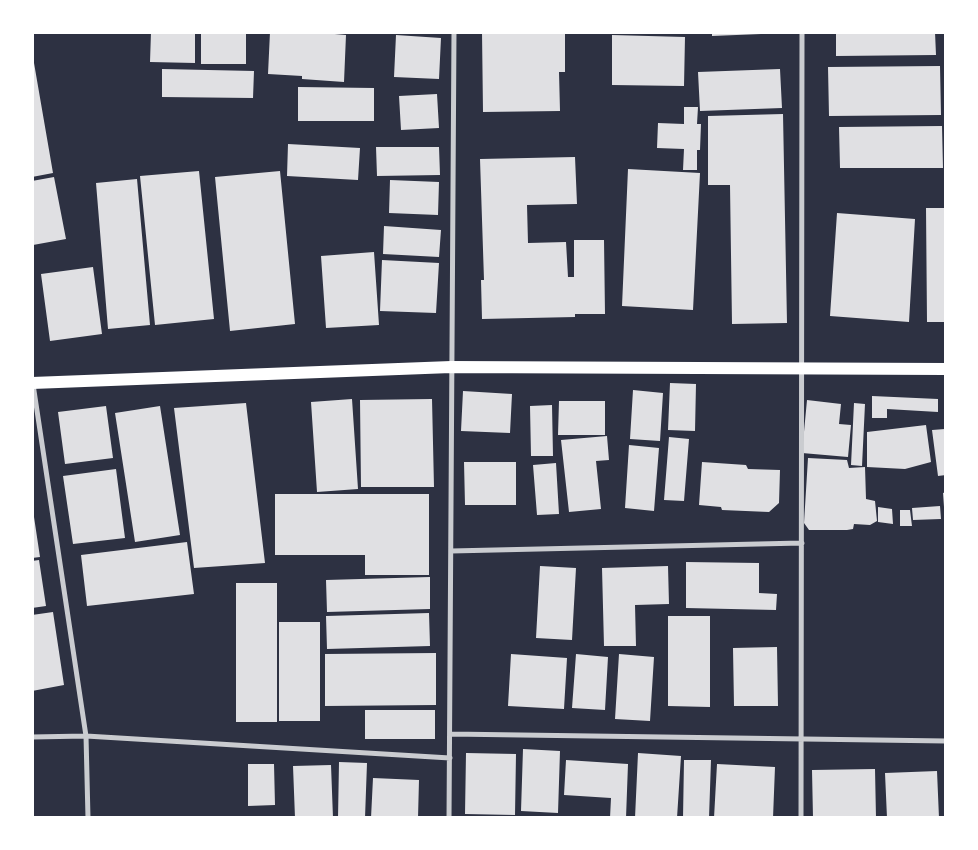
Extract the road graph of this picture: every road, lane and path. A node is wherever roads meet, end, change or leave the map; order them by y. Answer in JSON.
{"nodes":[{"id":1,"x":454,"y":32,"type":"edge"},
{"id":2,"x":802,"y":32,"type":"edge"},
{"id":3,"x":451,"y":367,"type":"junction"},
{"id":4,"x":802,"y":368,"type":"junction"},
{"id":5,"x":946,"y":369,"type":"edge"},
{"id":6,"x":33,"y":381,"type":"edge"},
{"id":7,"x":802,"y":543,"type":"junction"},
{"id":8,"x":451,"y":551,"type":"junction"},
{"id":9,"x":450,"y":734,"type":"junction"},
{"id":10,"x":86,"y":736,"type":"junction"},
{"id":11,"x":32,"y":737,"type":"edge"},
{"id":12,"x":801,"y":740,"type":"junction"},
{"id":13,"x":946,"y":741,"type":"edge"},
{"id":14,"x":450,"y":758,"type":"junction"},
{"id":15,"x":88,"y":818,"type":"edge"},
{"id":16,"x":449,"y":818,"type":"edge"},
{"id":17,"x":801,"y":818,"type":"edge"}],
"edges":[{"from":1,"to":3,"type":"street"},
{"from":2,"to":4,"type":"street"},
{"from":3,"to":4,"type":"main road"},
{"from":3,"to":6,"type":"main road"},
{"from":3,"to":8,"type":"street"},
{"from":4,"to":5,"type":"main road"},
{"from":4,"to":7,"type":"street"},
{"from":6,"to":10,"type":"street"},
{"from":7,"to":8,"type":"street"},
{"from":7,"to":12,"type":"street"},
{"from":8,"to":9,"type":"street"},
{"from":9,"to":12,"type":"street"},
{"from":9,"to":14,"type":"street"},
{"from":10,"to":11,"type":"street"},
{"from":10,"to":14,"type":"street"},
{"from":10,"to":15,"type":"street"},
{"from":12,"to":13,"type":"street"},
{"from":12,"to":17,"type":"street"},
{"from":14,"to":16,"type":"street"}]}
